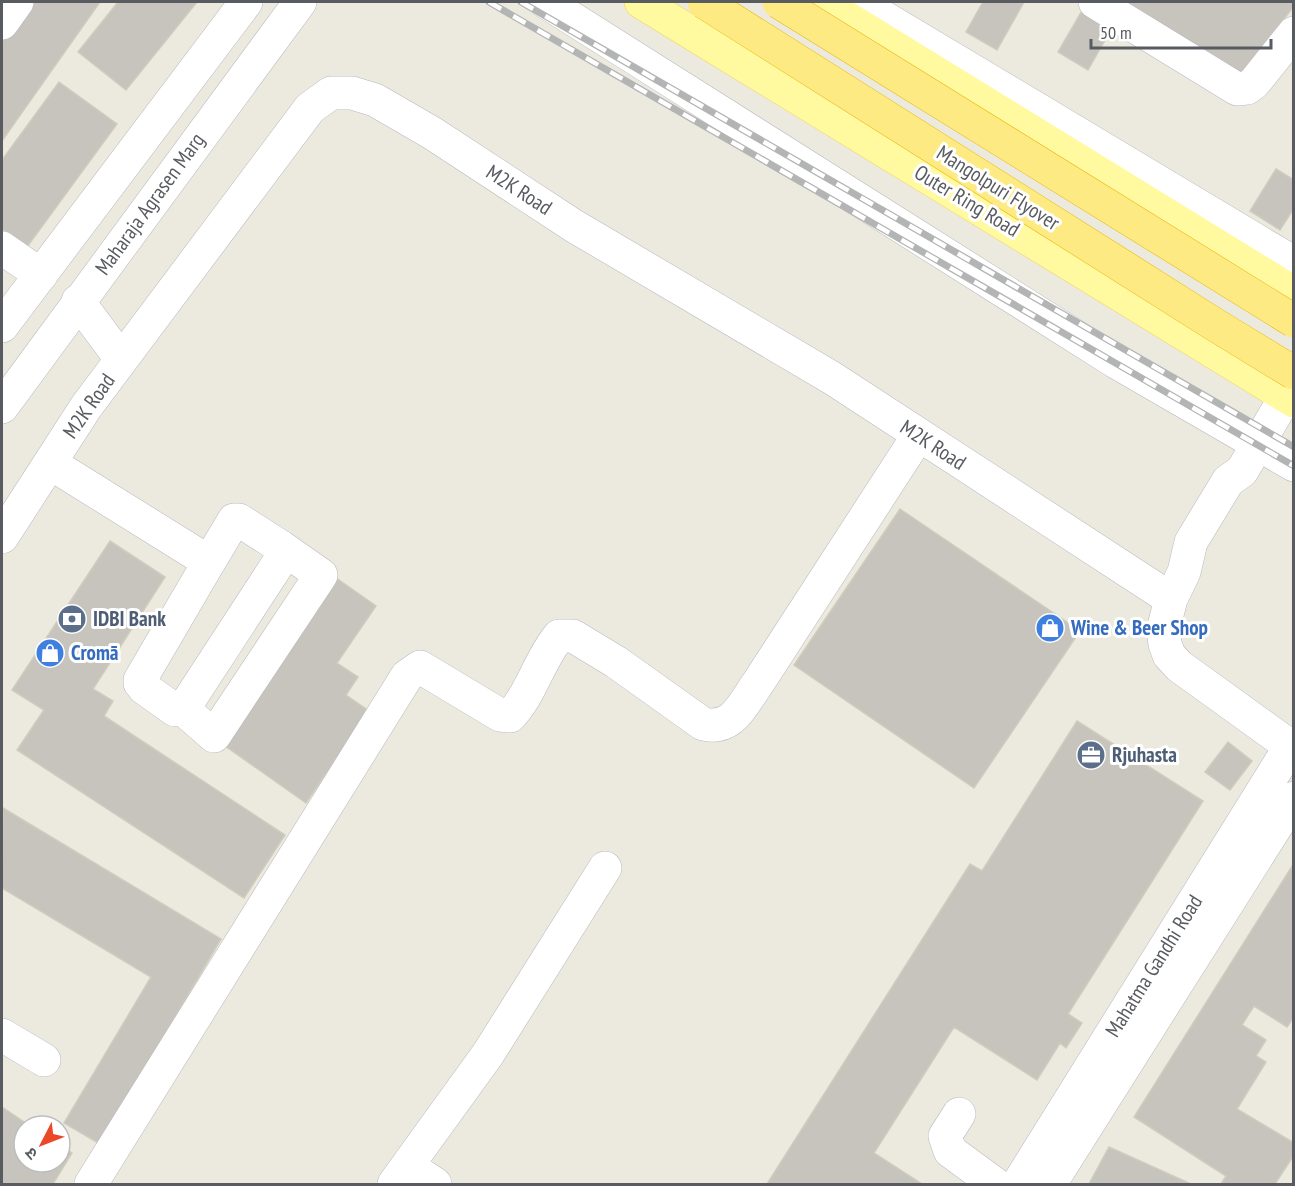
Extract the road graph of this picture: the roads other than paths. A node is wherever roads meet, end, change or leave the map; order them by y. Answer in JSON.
{"nodes":[{"id":1,"x":17,"y":2,"type":"edge"},
{"id":2,"x":246,"y":2,"type":"edge"},
{"id":3,"x":300,"y":2,"type":"edge"},
{"id":4,"x":546,"y":2,"type":"edge"},
{"id":5,"x":641,"y":2,"type":"edge"},
{"id":6,"x":704,"y":2,"type":"edge"},
{"id":7,"x":779,"y":2,"type":"edge"},
{"id":8,"x":821,"y":2,"type":"edge"},
{"id":9,"x":1095,"y":2,"type":"edge"},
{"id":10,"x":860,"y":14,"type":"edge"},
{"id":11,"x":2,"y":23,"type":"edge"},
{"id":12,"x":1293,"y":33,"type":"edge"},
{"id":13,"x":194,"y":70,"type":"junction"},
{"id":14,"x":230,"y":96,"type":"junction"},
{"id":15,"x":812,"y":106,"type":"junction"},
{"id":16,"x":2,"y":248,"type":"edge"},
{"id":17,"x":1293,"y":263,"type":"edge"},
{"id":18,"x":40,"y":275,"type":"junction"},
{"id":19,"x":1293,"y":293,"type":"edge"},
{"id":20,"x":78,"y":301,"type":"junction"},
{"id":21,"x":1293,"y":321,"type":"edge"},
{"id":22,"x":2,"y":326,"type":"edge"},
{"id":23,"x":121,"y":359,"type":"junction"},
{"id":24,"x":1291,"y":390,"type":"edge"},
{"id":25,"x":2,"y":407,"type":"edge"},
{"id":26,"x":918,"y":436,"type":"junction"},
{"id":27,"x":1250,"y":458,"type":"junction"},
{"id":28,"x":50,"y":463,"type":"junction"},
{"id":29,"x":1293,"y":465,"type":"edge"},
{"id":30,"x":2,"y":537,"type":"edge"},
{"id":31,"x":209,"y":562,"type":"junction"},
{"id":32,"x":1178,"y":585,"type":"junction"},
{"id":33,"x":1292,"y":748,"type":"edge"},
{"id":34,"x":1293,"y":798,"type":"edge"},
{"id":35,"x":605,"y":868,"type":"dead end"},
{"id":36,"x":2,"y":1035,"type":"edge"},
{"id":37,"x":44,"y":1060,"type":"dead end"},
{"id":38,"x":958,"y":1113,"type":"dead end"},
{"id":39,"x":401,"y":1175,"type":"edge"},
{"id":40,"x":91,"y":1185,"type":"edge"},
{"id":41,"x":435,"y":1185,"type":"edge"},
{"id":42,"x":995,"y":1185,"type":"edge"},
{"id":43,"x":1018,"y":1185,"type":"edge"},
{"id":44,"x":1050,"y":1185,"type":"edge"}],
"edges":[{"from":1,"to":11,"type":"street"},
{"from":2,"to":13,"type":"street","name":"Maharaja Agrasen Marg"},
{"from":3,"to":14,"type":"street","name":"Maharaja Agrasen Marg"},
{"from":4,"to":27,"type":"street"},
{"from":5,"to":15,"type":"main road","name":"Outer Ring Road"},
{"from":6,"to":24,"type":"highway","name":"Mangolpuri Flyover","bridge":true},
{"from":7,"to":21,"type":"highway","name":"Mangolpuri Flyover","bridge":true},
{"from":8,"to":10,"type":"main road"},
{"from":9,"to":12,"type":"street"},
{"from":10,"to":15,"type":"main road"},
{"from":10,"to":17,"type":"street"},
{"from":10,"to":19,"type":"main road"},
{"from":13,"to":14,"type":"street"},
{"from":13,"to":18,"type":"street","name":"Maharaja Agrasen Marg"},
{"from":14,"to":20,"type":"street","name":"Maharaja Agrasen Marg"},
{"from":15,"to":24,"type":"main road","name":"Outer Ring Road"},
{"from":16,"to":18,"type":"street"},
{"from":18,"to":22,"type":"street","name":"Maharaja Agrasen Marg"},
{"from":20,"to":23,"type":"street"},
{"from":20,"to":25,"type":"street","name":"Maharaja Agrasen Marg"},
{"from":23,"to":26,"type":"street","name":"M2K Road"},
{"from":23,"to":28,"type":"street","name":"M2K Road"},
{"from":24,"to":27,"type":"street"},
{"from":26,"to":32,"type":"street","name":"M2K Road"},
{"from":26,"to":40,"type":"street"},
{"from":27,"to":29,"type":"street"},
{"from":27,"to":32,"type":"street"},
{"from":28,"to":30,"type":"street","name":"M2K Road"},
{"from":28,"to":31,"type":"street"},
{"from":31,"to":31,"type":"street"},
{"from":32,"to":33,"type":"street"},
{"from":33,"to":43,"type":"street","name":"Mahatma Gandhi Road"},
{"from":34,"to":44,"type":"street","name":"Mahatma Gandhi Road"},
{"from":35,"to":39,"type":"street"},
{"from":36,"to":37,"type":"street"},
{"from":38,"to":42,"type":"street"},
{"from":39,"to":41,"type":"street"}]}
